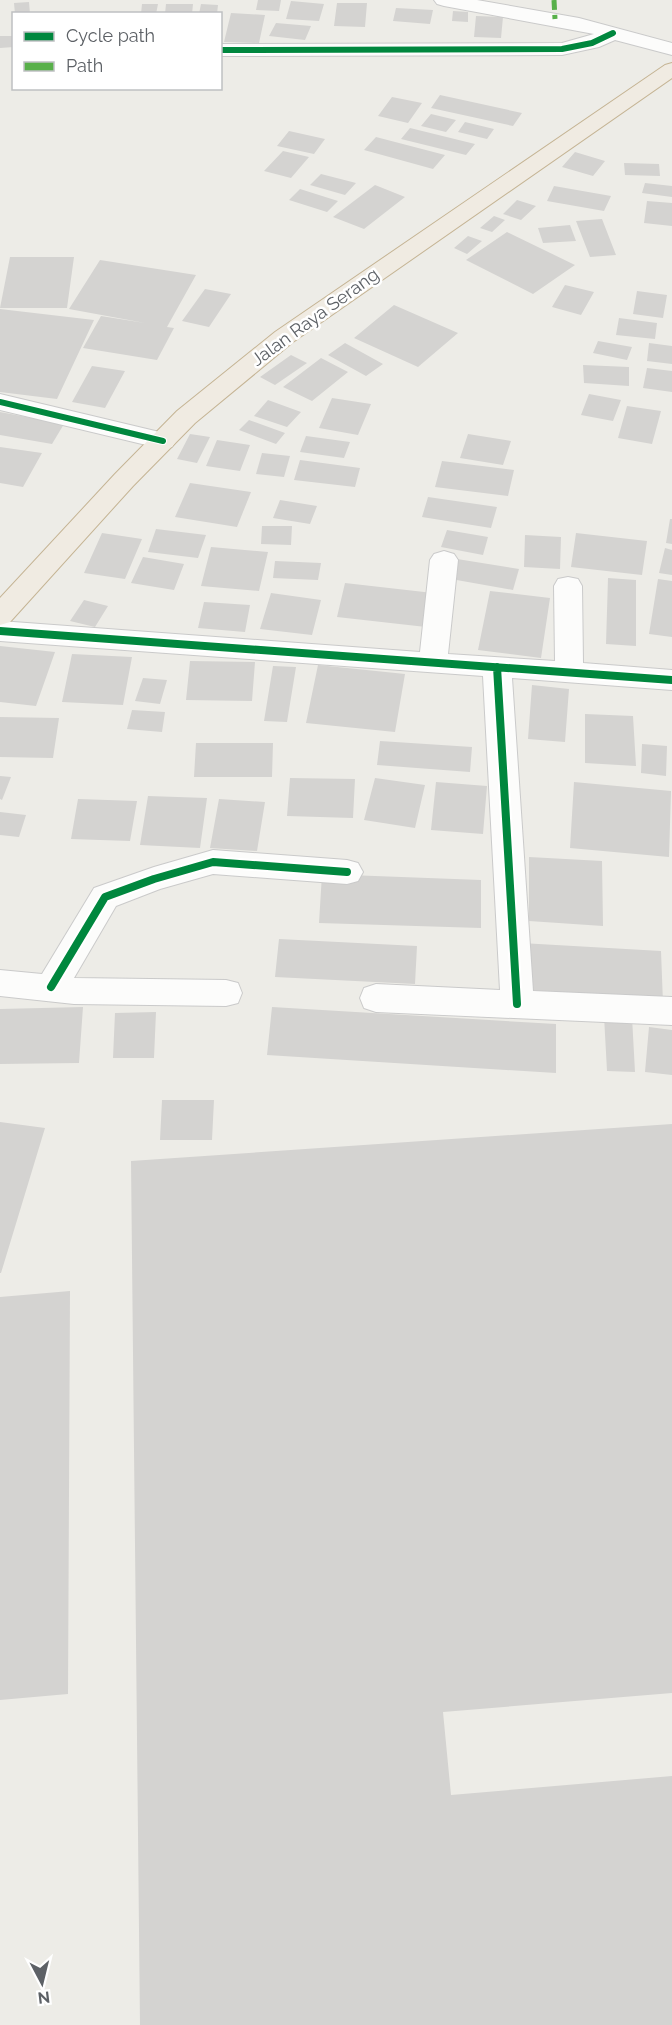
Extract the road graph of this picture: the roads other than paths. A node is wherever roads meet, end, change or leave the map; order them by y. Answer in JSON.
{"nodes":[{"id":1,"x":444,"y":0,"type":"edge"},
{"id":2,"x":554,"y":10,"type":"edge"},
{"id":3,"x":614,"y":33,"type":"junction"},
{"id":4,"x":672,"y":49,"type":"edge"},
{"id":5,"x":222,"y":50,"type":"edge"},
{"id":6,"x":672,"y":69,"type":"edge"},
{"id":7,"x":0,"y":402,"type":"edge"},
{"id":8,"x":162,"y":441,"type":"junction"},
{"id":9,"x":444,"y":560,"type":"dead end"},
{"id":10,"x":568,"y":586,"type":"dead end"},
{"id":11,"x":0,"y":615,"type":"edge"},
{"id":12,"x":0,"y":631,"type":"edge"},
{"id":13,"x":433,"y":663,"type":"junction"},
{"id":14,"x":497,"y":667,"type":"junction"},
{"id":15,"x":569,"y":672,"type":"junction"},
{"id":16,"x":672,"y":680,"type":"edge"},
{"id":17,"x":347,"y":872,"type":"dead end"},
{"id":18,"x":0,"y":983,"type":"edge"},
{"id":19,"x":51,"y":987,"type":"junction"},
{"id":20,"x":226,"y":993,"type":"dead end"},
{"id":21,"x":376,"y":998,"type":"dead end"},
{"id":22,"x":517,"y":1004,"type":"junction"},
{"id":23,"x":672,"y":1011,"type":"edge"}],
"edges":[{"from":1,"to":2,"type":"street"},
{"from":2,"to":3,"type":"street"},
{"from":3,"to":4,"type":"street"},
{"from":3,"to":5,"type":"street"},
{"from":6,"to":8,"type":"highway","name":"Jalan Raya Serang"},
{"from":7,"to":8,"type":"street"},
{"from":8,"to":11,"type":"highway","name":"Jalan Raya Serang"},
{"from":9,"to":13,"type":"street"},
{"from":10,"to":15,"type":"street"},
{"from":12,"to":13,"type":"street"},
{"from":13,"to":14,"type":"street"},
{"from":14,"to":15,"type":"street"},
{"from":14,"to":22,"type":"street"},
{"from":15,"to":16,"type":"street"},
{"from":17,"to":19,"type":"street"},
{"from":18,"to":19,"type":"street"},
{"from":19,"to":20,"type":"street"},
{"from":21,"to":22,"type":"street"},
{"from":22,"to":23,"type":"street"}]}
